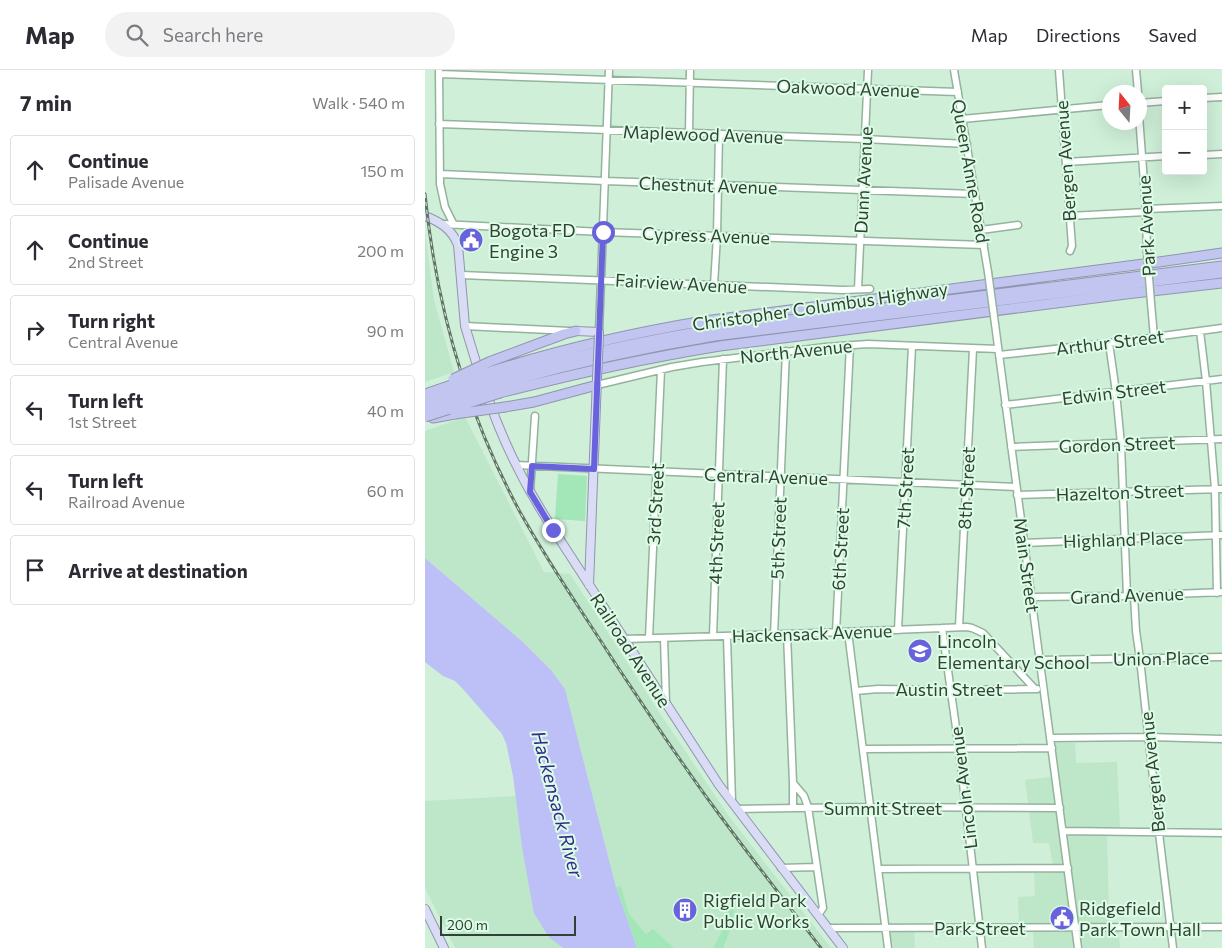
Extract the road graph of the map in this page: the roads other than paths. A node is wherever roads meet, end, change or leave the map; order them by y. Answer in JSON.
{"nodes":[{"id":1,"x":609,"y":70,"type":"edge"},
{"id":2,"x":690,"y":70,"type":"edge"},
{"id":3,"x":869,"y":70,"type":"edge"},
{"id":4,"x":954,"y":70,"type":"edge"},
{"id":5,"x":1059,"y":70,"type":"edge"},
{"id":6,"x":1136,"y":70,"type":"edge"},
{"id":7,"x":439,"y":72,"type":"edge"},
{"id":8,"x":609,"y":79,"type":"junction"},
{"id":9,"x":690,"y":82,"type":"junction"},
{"id":10,"x":1137,"y":85,"type":"edge"},
{"id":11,"x":868,"y":89,"type":"junction"},
{"id":12,"x":958,"y":92,"type":"junction"},
{"id":13,"x":1222,"y":97,"type":"edge"},
{"id":14,"x":1207,"y":98,"type":"edge"},
{"id":15,"x":1162,"y":101,"type":"edge"},
{"id":16,"x":1147,"y":102,"type":"edge"},
{"id":17,"x":1102,"y":106,"type":"edge"},
{"id":18,"x":1062,"y":110,"type":"junction"},
{"id":19,"x":962,"y":119,"type":"junction"},
{"id":20,"x":439,"y":124,"type":"junction"},
{"id":21,"x":607,"y":130,"type":"junction"},
{"id":22,"x":1140,"y":130,"type":"edge"},
{"id":23,"x":689,"y":133,"type":"junction"},
{"id":24,"x":719,"y":134,"type":"junction"},
{"id":25,"x":864,"y":139,"type":"junction"},
{"id":26,"x":967,"y":144,"type":"junction"},
{"id":27,"x":1222,"y":154,"type":"edge"},
{"id":28,"x":1207,"y":155,"type":"edge"},
{"id":29,"x":1162,"y":156,"type":"edge"},
{"id":30,"x":1143,"y":158,"type":"junction"},
{"id":31,"x":1065,"y":162,"type":"junction"},
{"id":32,"x":440,"y":174,"type":"junction"},
{"id":33,"x":605,"y":181,"type":"junction"},
{"id":34,"x":718,"y":185,"type":"junction"},
{"id":35,"x":862,"y":190,"type":"junction"},
{"id":36,"x":975,"y":194,"type":"junction"},
{"id":37,"x":1222,"y":206,"type":"edge"},
{"id":38,"x":1146,"y":210,"type":"junction"},
{"id":39,"x":1069,"y":216,"type":"junction"},
{"id":40,"x":427,"y":217,"type":"edge"},
{"id":41,"x":442,"y":224,"type":"junction"},
{"id":42,"x":454,"y":225,"type":"junction"},
{"id":43,"x":1018,"y":225,"type":"dead end"},
{"id":44,"x":981,"y":230,"type":"junction"},
{"id":45,"x":603,"y":232,"type":"junction"},
{"id":46,"x":717,"y":236,"type":"junction"},
{"id":47,"x":860,"y":241,"type":"junction"},
{"id":48,"x":984,"y":245,"type":"junction"},
{"id":49,"x":1070,"y":251,"type":"dead end"},
{"id":50,"x":1222,"y":253,"type":"edge"},
{"id":51,"x":1222,"y":266,"type":"edge"},
{"id":52,"x":988,"y":272,"type":"joint"},
{"id":53,"x":1222,"y":273,"type":"edge"},
{"id":54,"x":461,"y":275,"type":"junction"},
{"id":55,"x":600,"y":280,"type":"junction"},
{"id":56,"x":1222,"y":283,"type":"edge"},
{"id":57,"x":714,"y":285,"type":"junction"},
{"id":58,"x":870,"y":289,"type":"dead end"},
{"id":59,"x":858,"y":290,"type":"junction"},
{"id":60,"x":465,"y":326,"type":"junction"},
{"id":61,"x":1222,"y":328,"type":"edge"},
{"id":62,"x":576,"y":331,"type":"junction"},
{"id":63,"x":1200,"y":331,"type":"junction"},
{"id":64,"x":599,"y":334,"type":"junction"},
{"id":65,"x":1154,"y":337,"type":"junction"},
{"id":66,"x":1109,"y":343,"type":"junction"},
{"id":67,"x":850,"y":345,"type":"junction"},
{"id":68,"x":912,"y":346,"type":"junction"},
{"id":69,"x":973,"y":349,"type":"junction"},
{"id":70,"x":786,"y":351,"type":"junction"},
{"id":71,"x":998,"y":352,"type":"junction"},
{"id":72,"x":723,"y":359,"type":"junction"},
{"id":73,"x":661,"y":370,"type":"junction"},
{"id":74,"x":495,"y":378,"type":"junction"},
{"id":75,"x":1222,"y":379,"type":"edge"},
{"id":76,"x":1206,"y":381,"type":"junction"},
{"id":77,"x":597,"y":382,"type":"junction"},
{"id":78,"x":1116,"y":392,"type":"junction"},
{"id":79,"x":425,"y":393,"type":"edge"},
{"id":80,"x":425,"y":402,"type":"edge"},
{"id":81,"x":1005,"y":405,"type":"junction"},
{"id":82,"x":425,"y":409,"type":"edge"},
{"id":83,"x":535,"y":416,"type":"dead end"},
{"id":84,"x":425,"y":418,"type":"edge"},
{"id":85,"x":1211,"y":440,"type":"junction"},
{"id":86,"x":1222,"y":440,"type":"edge"},
{"id":87,"x":1121,"y":444,"type":"junction"},
{"id":88,"x":1011,"y":447,"type":"junction"},
{"id":89,"x":516,"y":465,"type":"junction"},
{"id":90,"x":532,"y":466,"type":"junction"},
{"id":91,"x":594,"y":469,"type":"junction"},
{"id":92,"x":657,"y":471,"type":"junction"},
{"id":93,"x":719,"y":474,"type":"junction"},
{"id":94,"x":781,"y":476,"type":"junction"},
{"id":95,"x":843,"y":479,"type":"junction"},
{"id":96,"x":905,"y":482,"type":"junction"},
{"id":97,"x":966,"y":484,"type":"junction"},
{"id":98,"x":1016,"y":487,"type":"junction"},
{"id":99,"x":1218,"y":489,"type":"edge"},
{"id":100,"x":530,"y":492,"type":"junction"},
{"id":101,"x":1123,"y":492,"type":"junction"},
{"id":102,"x":1017,"y":495,"type":"junction"},
{"id":103,"x":1219,"y":536,"type":"edge"},
{"id":104,"x":1125,"y":539,"type":"junction"},
{"id":105,"x":1024,"y":543,"type":"junction"},
{"id":106,"x":589,"y":584,"type":"junction"},
{"id":107,"x":1219,"y":592,"type":"edge"},
{"id":108,"x":1131,"y":596,"type":"junction"},
{"id":109,"x":1031,"y":598,"type":"junction"},
{"id":110,"x":959,"y":627,"type":"junction"},
{"id":111,"x":942,"y":628,"type":"junction"},
{"id":112,"x":898,"y":630,"type":"junction"},
{"id":113,"x":848,"y":632,"type":"junction"},
{"id":114,"x":836,"y":633,"type":"junction"},
{"id":115,"x":787,"y":634,"type":"junction"},
{"id":116,"x":774,"y":635,"type":"junction"},
{"id":117,"x":713,"y":636,"type":"junction"},
{"id":118,"x":727,"y":636,"type":"junction"},
{"id":119,"x":649,"y":638,"type":"junction"},
{"id":120,"x":664,"y":638,"type":"junction"},
{"id":121,"x":624,"y":639,"type":"junction"},
{"id":122,"x":1222,"y":657,"type":"edge"},
{"id":123,"x":1140,"y":659,"type":"junction"},
{"id":124,"x":1040,"y":660,"type":"junction"},
{"id":125,"x":1043,"y":688,"type":"junction"},
{"id":126,"x":1035,"y":689,"type":"junction"},
{"id":127,"x":951,"y":690,"type":"junction"},
{"id":128,"x":856,"y":691,"type":"junction"},
{"id":129,"x":666,"y":704,"type":"junction"},
{"id":130,"x":1050,"y":738,"type":"junction"},
{"id":131,"x":1149,"y":738,"type":"junction"},
{"id":132,"x":1222,"y":739,"type":"edge"},
{"id":133,"x":1052,"y":748,"type":"junction"},
{"id":134,"x":863,"y":749,"type":"junction"},
{"id":135,"x":959,"y":749,"type":"junction"},
{"id":136,"x":793,"y":783,"type":"junction"},
{"id":137,"x":735,"y":806,"type":"junction"},
{"id":138,"x":870,"y":807,"type":"junction"},
{"id":139,"x":793,"y":808,"type":"junction"},
{"id":140,"x":808,"y":808,"type":"junction"},
{"id":141,"x":965,"y":808,"type":"junction"},
{"id":142,"x":1060,"y":808,"type":"junction"},
{"id":143,"x":1063,"y":831,"type":"junction"},
{"id":144,"x":1159,"y":833,"type":"junction"},
{"id":145,"x":1222,"y":833,"type":"edge"},
{"id":146,"x":816,"y":867,"type":"junction"},
{"id":147,"x":781,"y":868,"type":"junction"},
{"id":148,"x":972,"y":868,"type":"junction"},
{"id":149,"x":1067,"y":868,"type":"junction"},
{"id":150,"x":878,"y":869,"type":"junction"},
{"id":151,"x":425,"y":909,"type":"edge"},
{"id":152,"x":818,"y":915,"type":"junction"},
{"id":153,"x":979,"y":927,"type":"junction"},
{"id":154,"x":1171,"y":927,"type":"junction"},
{"id":155,"x":1222,"y":927,"type":"edge"},
{"id":156,"x":828,"y":928,"type":"junction"},
{"id":157,"x":885,"y":928,"type":"junction"},
{"id":158,"x":1075,"y":928,"type":"junction"},
{"id":159,"x":444,"y":948,"type":"edge"},
{"id":160,"x":843,"y":948,"type":"edge"},
{"id":161,"x":888,"y":948,"type":"edge"},
{"id":162,"x":982,"y":948,"type":"edge"},
{"id":163,"x":1078,"y":948,"type":"edge"},
{"id":164,"x":1173,"y":948,"type":"edge"}],
"edges":[{"from":1,"to":8,"type":"street"},
{"from":2,"to":9,"type":"street"},
{"from":3,"to":11,"type":"street","name":"Dunn Avenue"},
{"from":4,"to":12,"type":"street","name":"Queen Anne Road"},
{"from":5,"to":18,"type":"street","name":"Bergen Avenue"},
{"from":6,"to":10,"type":"street"},
{"from":7,"to":8,"type":"street","name":"Oakwood Avenue"},
{"from":7,"to":20,"type":"street"},
{"from":8,"to":9,"type":"street","name":"Oakwood Avenue"},
{"from":8,"to":21,"type":"street"},
{"from":9,"to":11,"type":"street","name":"Oakwood Avenue"},
{"from":9,"to":23,"type":"street"},
{"from":11,"to":12,"type":"street","name":"Oakwood Avenue"},
{"from":11,"to":25,"type":"street","name":"Dunn Avenue"},
{"from":12,"to":19,"type":"street","name":"Queen Anne Road"},
{"from":13,"to":14,"type":"street"},
{"from":15,"to":16,"type":"street"},
{"from":17,"to":18,"type":"street"},
{"from":18,"to":19,"type":"street"},
{"from":18,"to":31,"type":"street","name":"Bergen Avenue"},
{"from":19,"to":26,"type":"street","name":"Queen Anne Road"},
{"from":20,"to":21,"type":"street","name":"Maplewood Avenue"},
{"from":20,"to":32,"type":"street"},
{"from":21,"to":23,"type":"street","name":"Maplewood Avenue"},
{"from":21,"to":33,"type":"street"},
{"from":22,"to":30,"type":"street","name":"Park Avenue"},
{"from":23,"to":24,"type":"street","name":"Maplewood Avenue"},
{"from":24,"to":25,"type":"street","name":"Maplewood Avenue"},
{"from":24,"to":34,"type":"street"},
{"from":25,"to":26,"type":"street","name":"Maplewood Avenue"},
{"from":25,"to":35,"type":"street","name":"Dunn Avenue"},
{"from":26,"to":36,"type":"street","name":"Queen Anne Road"},
{"from":27,"to":28,"type":"street"},
{"from":29,"to":30,"type":"street"},
{"from":30,"to":31,"type":"street"},
{"from":30,"to":38,"type":"street","name":"Park Avenue"},
{"from":31,"to":39,"type":"street","name":"Bergen Avenue"},
{"from":32,"to":33,"type":"street","name":"Chestnut Avenue"},
{"from":32,"to":42,"type":"street"},
{"from":33,"to":34,"type":"street","name":"Chestnut Avenue"},
{"from":33,"to":45,"type":"street"},
{"from":34,"to":35,"type":"street","name":"Chestnut Avenue"},
{"from":34,"to":46,"type":"street"},
{"from":35,"to":36,"type":"street","name":"Chestnut Avenue"},
{"from":35,"to":47,"type":"street","name":"Dunn Avenue"},
{"from":36,"to":44,"type":"street","name":"Queen Anne Road"},
{"from":37,"to":38,"type":"street"},
{"from":38,"to":39,"type":"street"},
{"from":38,"to":65,"type":"street","name":"Park Avenue","bridge":true},
{"from":39,"to":49,"type":"street","name":"Bergen Avenue"},
{"from":40,"to":41,"type":"main road","name":"Cypress Avenue"},
{"from":41,"to":42,"type":"street","name":"Cypress Avenue"},
{"from":41,"to":54,"type":"main road","name":"Railroad Avenue"},
{"from":42,"to":45,"type":"street","name":"Cypress Avenue"},
{"from":43,"to":44,"type":"street"},
{"from":44,"to":48,"type":"street","name":"Queen Anne Road"},
{"from":45,"to":46,"type":"street","name":"Cypress Avenue"},
{"from":45,"to":55,"type":"street"},
{"from":46,"to":47,"type":"street","name":"Cypress Avenue"},
{"from":46,"to":57,"type":"street"},
{"from":47,"to":48,"type":"street","name":"Cypress Avenue"},
{"from":47,"to":59,"type":"street","name":"Dunn Avenue"},
{"from":48,"to":52,"type":"street","name":"Queen Anne Road"},
{"from":50,"to":74,"type":"highway","name":"Christopher Columbus Highway"},
{"from":51,"to":74,"type":"highway","name":"Christopher Columbus Highway"},
{"from":52,"to":71,"type":"street","name":"Main Street","bridge":true},
{"from":53,"to":74,"type":"highway","name":"Christopher Columbus Highway"},
{"from":54,"to":55,"type":"street","name":"Fairview Avenue"},
{"from":54,"to":60,"type":"main road","name":"Railroad Avenue"},
{"from":55,"to":57,"type":"street","name":"Fairview Avenue"},
{"from":55,"to":64,"type":"street"},
{"from":56,"to":74,"type":"highway","name":"Christopher Columbus Highway"},
{"from":57,"to":59,"type":"street","name":"Fairview Avenue"},
{"from":58,"to":59,"type":"street","name":"Fairview Avenue"},
{"from":60,"to":62,"type":"street"},
{"from":60,"to":89,"type":"main road","name":"Railroad Avenue"},
{"from":61,"to":63,"type":"street","name":"Arthur Street"},
{"from":62,"to":64,"type":"main road"},
{"from":62,"to":74,"type":"highway"},
{"from":63,"to":65,"type":"street","name":"Arthur Street"},
{"from":63,"to":76,"type":"street"},
{"from":64,"to":77,"type":"main road","bridge":true},
{"from":65,"to":66,"type":"street","name":"Arthur Street"},
{"from":66,"to":71,"type":"street","name":"Arthur Street"},
{"from":66,"to":78,"type":"street","name":"Bergen Avenue"},
{"from":67,"to":68,"type":"street","name":"North Avenue"},
{"from":67,"to":70,"type":"street","name":"North Avenue"},
{"from":67,"to":95,"type":"street","name":"6th Street"},
{"from":68,"to":69,"type":"street","name":"North Avenue"},
{"from":68,"to":96,"type":"street","name":"7th Street"},
{"from":69,"to":71,"type":"street","name":"North Avenue"},
{"from":69,"to":97,"type":"street","name":"8th Street"},
{"from":70,"to":72,"type":"street","name":"North Avenue"},
{"from":70,"to":94,"type":"street","name":"5th Street"},
{"from":71,"to":81,"type":"street","name":"Main Street"},
{"from":72,"to":73,"type":"street","name":"North Avenue"},
{"from":72,"to":93,"type":"street","name":"4th Street"},
{"from":73,"to":77,"type":"street","name":"North Avenue"},
{"from":73,"to":92,"type":"street","name":"3rd Street"},
{"from":74,"to":79,"type":"highway","name":"Christopher Columbus Highway","bridge":true},
{"from":74,"to":80,"type":"highway","name":"Christopher Columbus Highway","bridge":true},
{"from":74,"to":82,"type":"highway","name":"Christopher Columbus Highway","bridge":true},
{"from":74,"to":84,"type":"highway","name":"Christopher Columbus Highway","bridge":true},
{"from":75,"to":76,"type":"street","name":"Edwin Street"},
{"from":76,"to":78,"type":"street","name":"Edwin Street"},
{"from":76,"to":85,"type":"street"},
{"from":77,"to":84,"type":"highway","bridge":true},
{"from":77,"to":91,"type":"main road"},
{"from":78,"to":81,"type":"street","name":"Edwin Street"},
{"from":78,"to":87,"type":"street","name":"Bergen Avenue"},
{"from":81,"to":88,"type":"street","name":"Main Street"},
{"from":83,"to":90,"type":"street"},
{"from":85,"to":86,"type":"street","name":"Gordon Street"},
{"from":85,"to":87,"type":"street","name":"Gordon Street"},
{"from":85,"to":99,"type":"street"},
{"from":87,"to":88,"type":"street","name":"Gordon Street"},
{"from":87,"to":101,"type":"street","name":"Bergen Avenue"},
{"from":88,"to":98,"type":"street","name":"Main Street"},
{"from":89,"to":90,"type":"street","name":"Central Avenue"},
{"from":89,"to":100,"type":"main road","name":"Railroad Avenue"},
{"from":90,"to":91,"type":"street","name":"Central Avenue"},
{"from":90,"to":100,"type":"street"},
{"from":91,"to":92,"type":"street","name":"Central Avenue"},
{"from":91,"to":106,"type":"main road"},
{"from":92,"to":93,"type":"street","name":"Central Avenue"},
{"from":92,"to":119,"type":"street","name":"3rd Street"},
{"from":93,"to":94,"type":"street","name":"Central Avenue"},
{"from":93,"to":117,"type":"street","name":"4th Street"},
{"from":94,"to":95,"type":"street","name":"Central Avenue"},
{"from":94,"to":116,"type":"street","name":"5th Street"},
{"from":95,"to":96,"type":"street","name":"Central Avenue"},
{"from":95,"to":114,"type":"street","name":"6th Street"},
{"from":96,"to":97,"type":"street","name":"Central Avenue"},
{"from":96,"to":112,"type":"street","name":"7th Street"},
{"from":97,"to":98,"type":"street","name":"Central Avenue"},
{"from":97,"to":110,"type":"street","name":"8th Street"},
{"from":98,"to":102,"type":"street","name":"Main Street"},
{"from":99,"to":101,"type":"street","name":"Hazelton Street"},
{"from":99,"to":103,"type":"street"},
{"from":100,"to":106,"type":"main road","name":"Railroad Avenue"},
{"from":101,"to":102,"type":"street","name":"Hazelton Street"},
{"from":101,"to":104,"type":"street","name":"Bergen Avenue"},
{"from":102,"to":105,"type":"street","name":"Main Street"},
{"from":103,"to":104,"type":"street","name":"Highland Place"},
{"from":103,"to":107,"type":"street"},
{"from":104,"to":105,"type":"street","name":"Highland Place"},
{"from":104,"to":108,"type":"street","name":"Bergen Avenue"},
{"from":105,"to":109,"type":"street","name":"Main Street"},
{"from":106,"to":121,"type":"main road","name":"Railroad Avenue"},
{"from":107,"to":108,"type":"street","name":"Grand Avenue"},
{"from":108,"to":109,"type":"street","name":"Grand Avenue"},
{"from":108,"to":123,"type":"street","name":"Bergen Avenue"},
{"from":109,"to":124,"type":"street","name":"Main Street"},
{"from":110,"to":111,"type":"street","name":"Hackensack Avenue"},
{"from":110,"to":126,"type":"street","name":"Hackensack Avenue"},
{"from":111,"to":112,"type":"street","name":"Hackensack Avenue"},
{"from":111,"to":127,"type":"street","name":"Lincoln Avenue"},
{"from":112,"to":113,"type":"street","name":"Hackensack Avenue"},
{"from":113,"to":114,"type":"street","name":"Hackensack Avenue"},
{"from":113,"to":128,"type":"street"},
{"from":114,"to":115,"type":"street","name":"Hackensack Avenue"},
{"from":115,"to":116,"type":"street","name":"Hackensack Avenue"},
{"from":115,"to":136,"type":"street"},
{"from":116,"to":118,"type":"street","name":"Hackensack Avenue"},
{"from":117,"to":118,"type":"street","name":"Hackensack Avenue"},
{"from":117,"to":120,"type":"street","name":"Hackensack Avenue"},
{"from":118,"to":137,"type":"street"},
{"from":119,"to":120,"type":"street","name":"Hackensack Avenue"},
{"from":119,"to":121,"type":"street","name":"Hackensack Avenue"},
{"from":120,"to":129,"type":"street"},
{"from":121,"to":129,"type":"main road","name":"Railroad Avenue"},
{"from":122,"to":123,"type":"street","name":"Union Place"},
{"from":123,"to":124,"type":"street","name":"Union Place"},
{"from":123,"to":131,"type":"street","name":"Bergen Avenue"},
{"from":124,"to":125,"type":"street","name":"Main Street"},
{"from":125,"to":126,"type":"street","name":"Austin Street"},
{"from":125,"to":130,"type":"street","name":"Main Street"},
{"from":126,"to":127,"type":"street","name":"Austin Street"},
{"from":127,"to":128,"type":"street","name":"Austin Street"},
{"from":127,"to":135,"type":"street","name":"Lincoln Avenue"},
{"from":128,"to":134,"type":"street"},
{"from":129,"to":137,"type":"main road","name":"Railroad Avenue"},
{"from":130,"to":131,"type":"street"},
{"from":130,"to":133,"type":"street","name":"Main Street"},
{"from":131,"to":132,"type":"street"},
{"from":131,"to":144,"type":"street","name":"Bergen Avenue"},
{"from":133,"to":135,"type":"street"},
{"from":133,"to":142,"type":"street","name":"Main Street"},
{"from":134,"to":135,"type":"street"},
{"from":134,"to":138,"type":"street"},
{"from":135,"to":141,"type":"street","name":"Lincoln Avenue"},
{"from":136,"to":139,"type":"street"},
{"from":136,"to":140,"type":"street"},
{"from":137,"to":139,"type":"street","name":"Summit Street"},
{"from":137,"to":147,"type":"main road","name":"Railroad Avenue"},
{"from":138,"to":140,"type":"street","name":"Summit Street"},
{"from":138,"to":141,"type":"street","name":"Summit Street"},
{"from":138,"to":150,"type":"street"},
{"from":139,"to":140,"type":"street","name":"Summit Street"},
{"from":140,"to":146,"type":"street"},
{"from":141,"to":142,"type":"street","name":"Summit Street"},
{"from":141,"to":148,"type":"street","name":"Lincoln Avenue"},
{"from":142,"to":143,"type":"street","name":"Main Street"},
{"from":143,"to":144,"type":"street"},
{"from":143,"to":149,"type":"street","name":"Main Street"},
{"from":144,"to":145,"type":"street"},
{"from":144,"to":154,"type":"street","name":"Bergen Avenue"},
{"from":146,"to":147,"type":"street"},
{"from":146,"to":152,"type":"street"},
{"from":147,"to":152,"type":"main road","name":"Railroad Avenue"},
{"from":148,"to":149,"type":"street"},
{"from":148,"to":150,"type":"street"},
{"from":148,"to":153,"type":"street","name":"Lincoln Avenue"},
{"from":149,"to":158,"type":"street","name":"Main Street"},
{"from":150,"to":157,"type":"street"},
{"from":151,"to":159,"type":"main road"},
{"from":152,"to":156,"type":"main road","name":"Railroad Avenue"},
{"from":153,"to":157,"type":"street","name":"Park Street"},
{"from":153,"to":158,"type":"street","name":"Park Street"},
{"from":153,"to":162,"type":"street","name":"Lincoln Avenue"},
{"from":154,"to":155,"type":"street","name":"Park Street"},
{"from":154,"to":158,"type":"street","name":"Park Street"},
{"from":154,"to":164,"type":"street","name":"Bergen Avenue"},
{"from":156,"to":157,"type":"street","name":"Park Street"},
{"from":156,"to":160,"type":"main road","name":"Railroad Avenue"},
{"from":157,"to":161,"type":"street"},
{"from":158,"to":163,"type":"street","name":"Main Street"}]}
